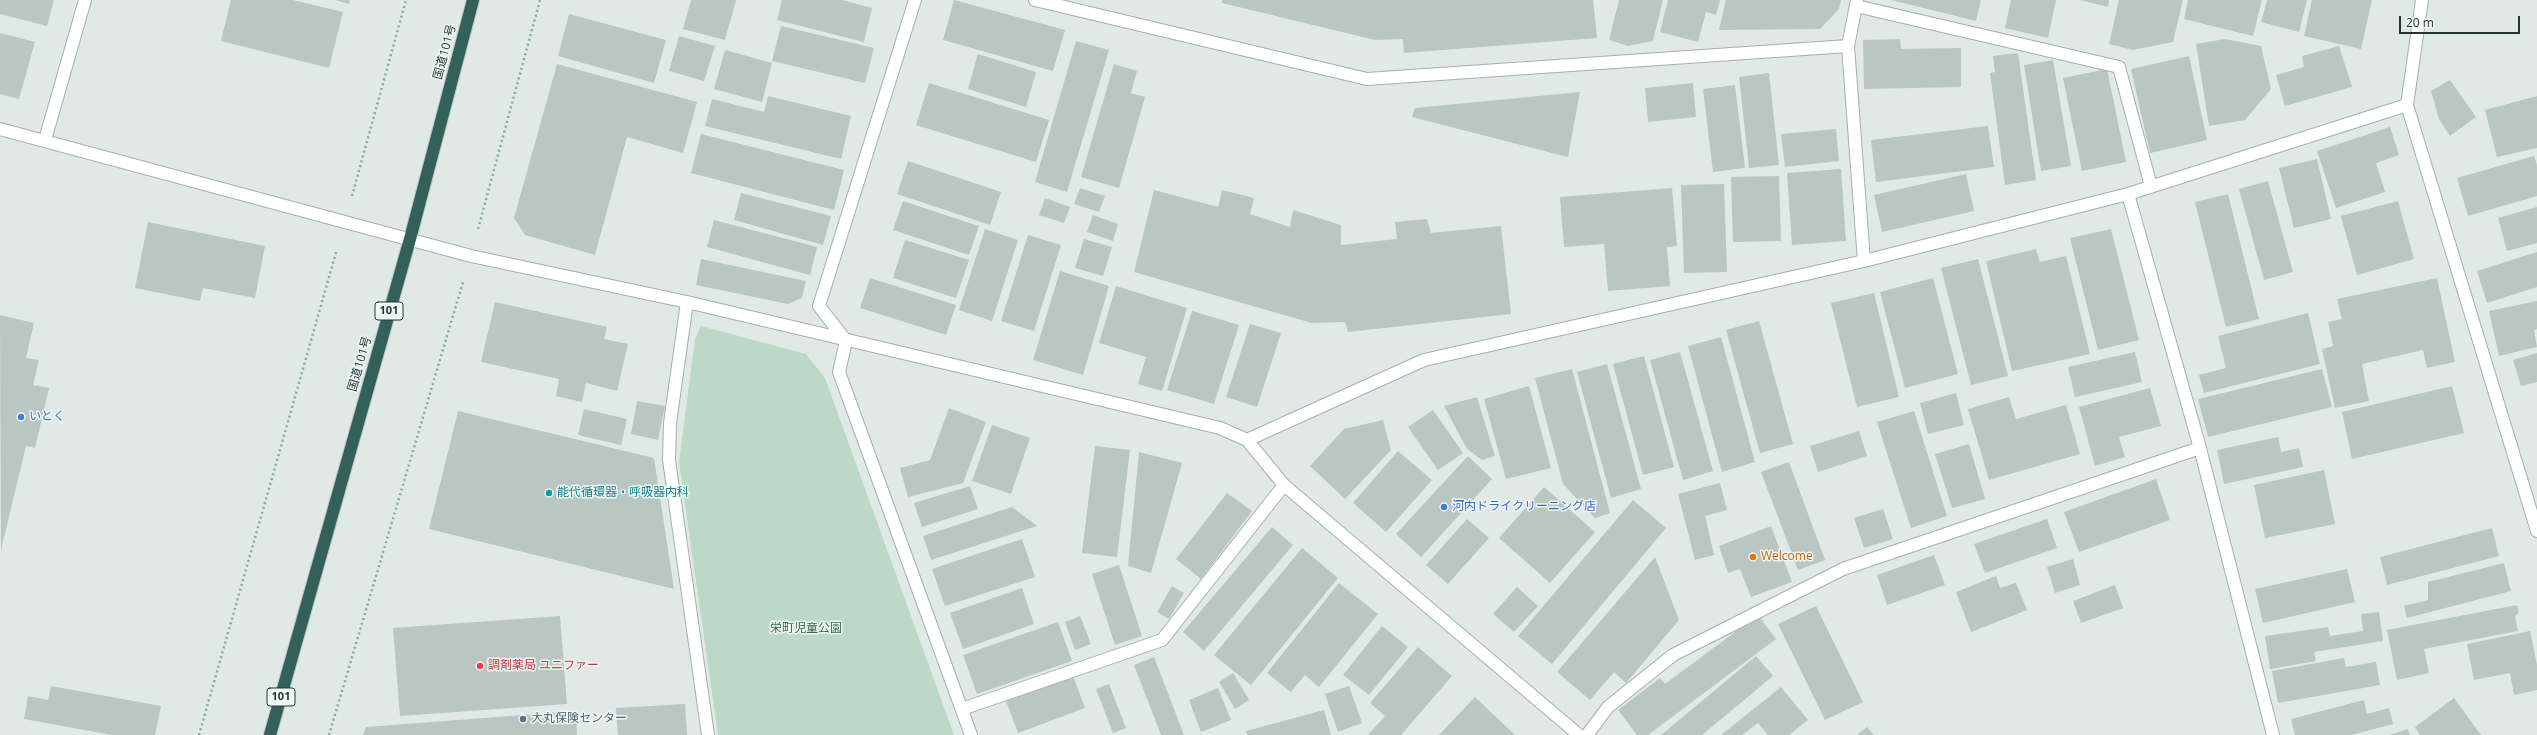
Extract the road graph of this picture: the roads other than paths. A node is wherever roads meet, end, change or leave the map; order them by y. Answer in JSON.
{"nodes":[{"id":1,"x":85,"y":0,"type":"edge"},
{"id":2,"x":473,"y":0,"type":"edge"},
{"id":3,"x":915,"y":0,"type":"edge"},
{"id":4,"x":1035,"y":0,"type":"edge"},
{"id":5,"x":2422,"y":0,"type":"edge"},
{"id":6,"x":1857,"y":3,"type":"edge"},
{"id":7,"x":1848,"y":46,"type":"junction"},
{"id":8,"x":2407,"y":105,"type":"junction"},
{"id":9,"x":0,"y":129,"type":"edge"},
{"id":10,"x":45,"y":140,"type":"junction"},
{"id":11,"x":2151,"y":186,"type":"junction"},
{"id":12,"x":2128,"y":194,"type":"junction"},
{"id":13,"x":410,"y":239,"type":"junction"},
{"id":14,"x":1864,"y":261,"type":"junction"},
{"id":15,"x":687,"y":302,"type":"junction"},
{"id":16,"x":846,"y":341,"type":"junction"},
{"id":17,"x":1246,"y":440,"type":"junction"},
{"id":18,"x":2200,"y":448,"type":"junction"},
{"id":19,"x":1284,"y":485,"type":"junction"},
{"id":20,"x":2537,"y":531,"type":"edge"},
{"id":21,"x":962,"y":709,"type":"junction"},
{"id":22,"x":270,"y":735,"type":"edge"},
{"id":23,"x":708,"y":735,"type":"edge"},
{"id":24,"x":971,"y":735,"type":"edge"},
{"id":25,"x":1579,"y":735,"type":"edge"},
{"id":26,"x":1587,"y":735,"type":"edge"},
{"id":27,"x":2273,"y":735,"type":"edge"}],
"edges":[{"from":1,"to":10,"type":"street"},
{"from":2,"to":13,"type":"highway","name":"国道101号","number":"101"},
{"from":3,"to":16,"type":"street"},
{"from":4,"to":7,"type":"street"},
{"from":5,"to":8,"type":"street"},
{"from":6,"to":7,"type":"street"},
{"from":6,"to":11,"type":"street"},
{"from":7,"to":14,"type":"street"},
{"from":8,"to":11,"type":"street"},
{"from":8,"to":20,"type":"street"},
{"from":9,"to":10,"type":"street"},
{"from":10,"to":13,"type":"street"},
{"from":11,"to":12,"type":"street"},
{"from":12,"to":14,"type":"street"},
{"from":12,"to":18,"type":"street"},
{"from":13,"to":15,"type":"street"},
{"from":13,"to":22,"type":"highway","name":"国道101号","number":"101"},
{"from":14,"to":17,"type":"street"},
{"from":15,"to":16,"type":"street"},
{"from":15,"to":23,"type":"street"},
{"from":16,"to":17,"type":"street"},
{"from":16,"to":21,"type":"street"},
{"from":17,"to":19,"type":"street"},
{"from":18,"to":26,"type":"street"},
{"from":18,"to":27,"type":"street"},
{"from":19,"to":21,"type":"street"},
{"from":19,"to":25,"type":"street"},
{"from":21,"to":24,"type":"street"}]}
